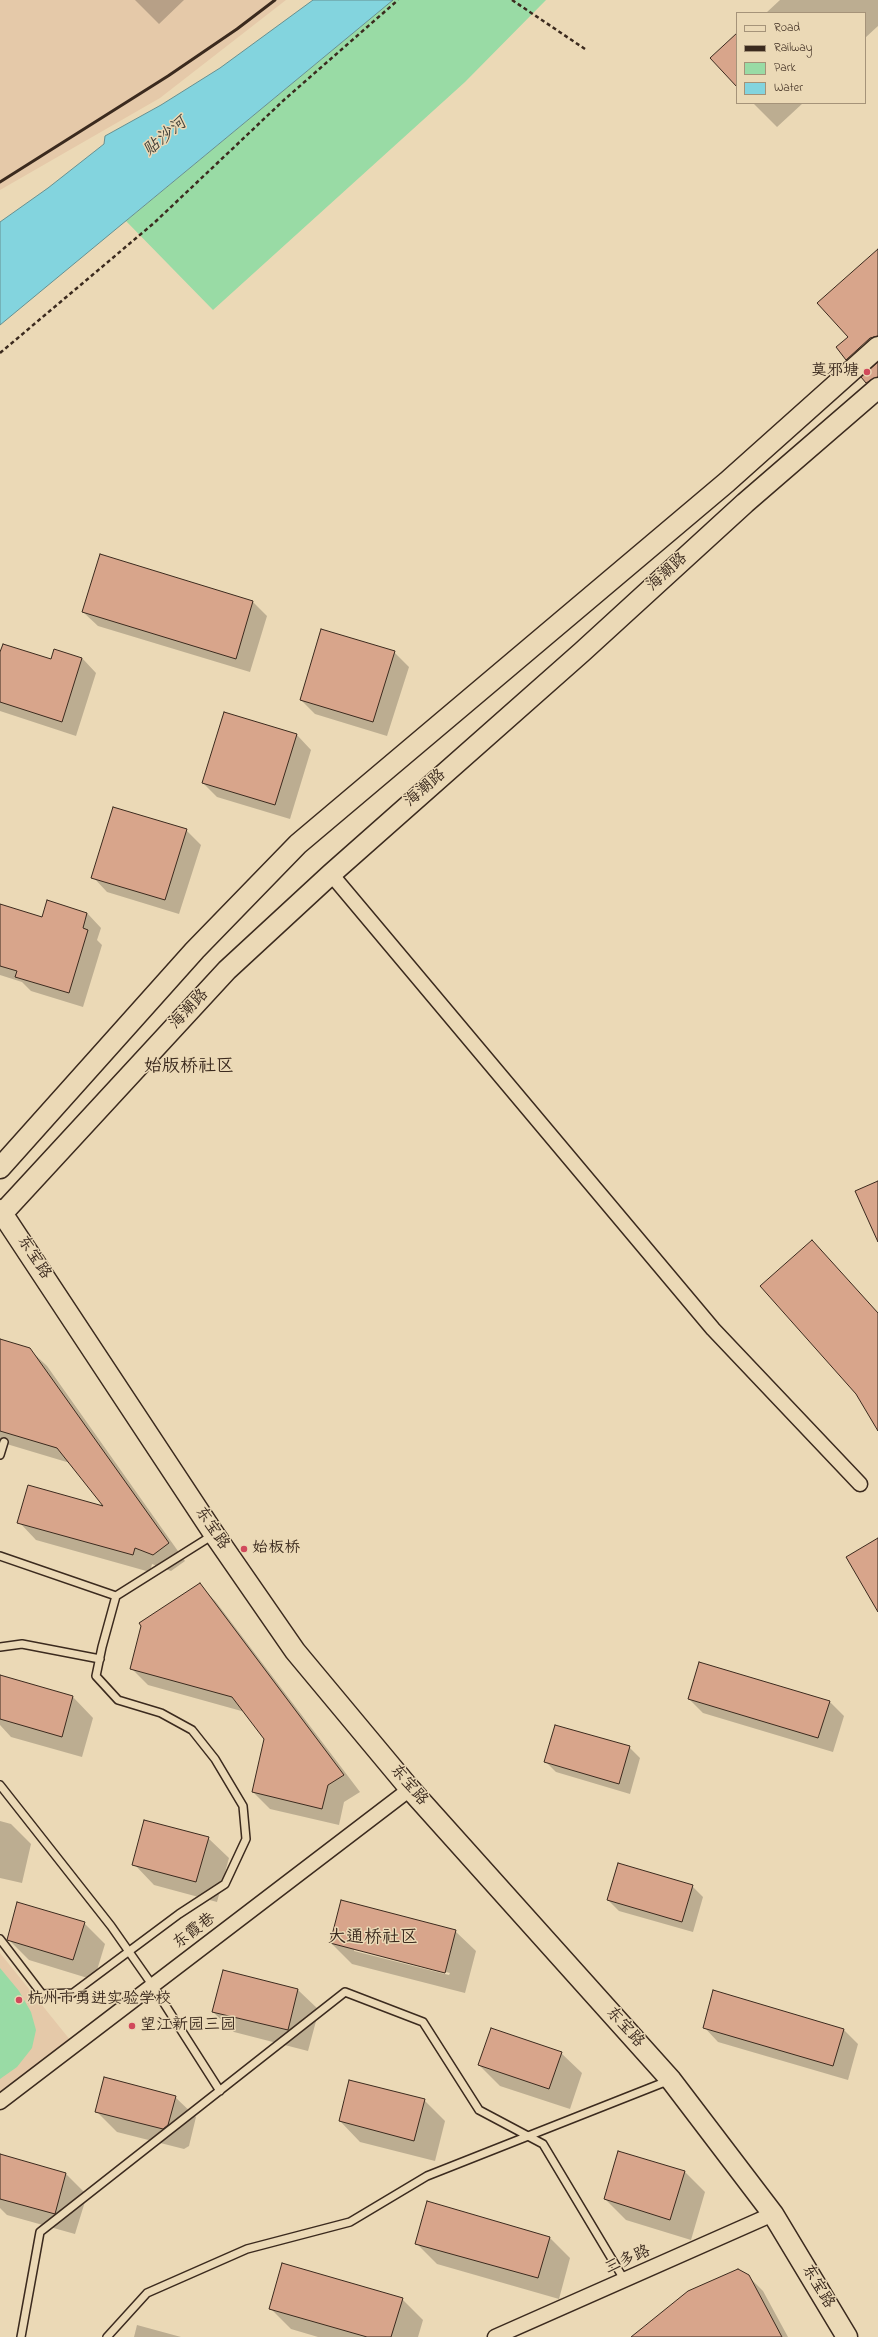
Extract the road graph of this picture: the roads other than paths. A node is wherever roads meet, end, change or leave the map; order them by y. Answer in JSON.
{"nodes":[{"id":1,"x":878,"y":347,"type":"edge"},
{"id":2,"x":878,"y":388,"type":"edge"},
{"id":3,"x":331,"y":874,"type":"junction"},
{"id":4,"x":0,"y":1168,"type":"edge"},
{"id":5,"x":1,"y":1213,"type":"edge"},
{"id":6,"x":4,"y":1442,"type":"dead end"},
{"id":7,"x":0,"y":1454,"type":"edge"},
{"id":8,"x":860,"y":1484,"type":"dead end"},
{"id":9,"x":214,"y":1534,"type":"junction"},
{"id":10,"x":0,"y":1556,"type":"edge"},
{"id":11,"x":116,"y":1596,"type":"junction"},
{"id":12,"x":0,"y":1648,"type":"edge"},
{"id":13,"x":100,"y":1659,"type":"junction"},
{"id":14,"x":0,"y":1785,"type":"edge"},
{"id":15,"x":410,"y":1789,"type":"junction"},
{"id":16,"x":0,"y":1939,"type":"edge"},
{"id":17,"x":129,"y":1951,"type":"junction"},
{"id":18,"x":153,"y":1986,"type":"junction"},
{"id":19,"x":670,"y":2080,"type":"junction"},
{"id":20,"x":220,"y":2091,"type":"junction"},
{"id":21,"x":0,"y":2102,"type":"edge"},
{"id":22,"x":528,"y":2136,"type":"junction"},
{"id":23,"x":773,"y":2214,"type":"junction"},
{"id":24,"x":625,"y":2281,"type":"junction"},
{"id":25,"x":21,"y":2337,"type":"edge"},
{"id":26,"x":107,"y":2337,"type":"edge"},
{"id":27,"x":495,"y":2337,"type":"edge"},
{"id":28,"x":847,"y":2337,"type":"edge"}],
"edges":[{"from":1,"to":4,"type":"main road","name":"海潮路"},
{"from":2,"to":3,"type":"main road","name":"海潮路"},
{"from":3,"to":5,"type":"main road","name":"海潮路"},
{"from":3,"to":8,"type":"street"},
{"from":5,"to":9,"type":"main road","name":"东宝路"},
{"from":6,"to":7,"type":"lane"},
{"from":9,"to":11,"type":"lane"},
{"from":9,"to":15,"type":"main road","name":"东宝路"},
{"from":10,"to":11,"type":"lane"},
{"from":11,"to":13,"type":"lane"},
{"from":12,"to":13,"type":"lane"},
{"from":13,"to":17,"type":"lane"},
{"from":14,"to":17,"type":"lane"},
{"from":15,"to":18,"type":"street","name":"东霞巷"},
{"from":15,"to":19,"type":"main road","name":"东宝路"},
{"from":16,"to":17,"type":"lane"},
{"from":17,"to":18,"type":"lane"},
{"from":18,"to":20,"type":"lane"},
{"from":18,"to":21,"type":"street","name":"东霞巷"},
{"from":19,"to":22,"type":"lane"},
{"from":19,"to":23,"type":"main road","name":"东宝路"},
{"from":20,"to":22,"type":"lane"},
{"from":20,"to":25,"type":"lane"},
{"from":22,"to":24,"type":"lane"},
{"from":22,"to":26,"type":"lane"},
{"from":23,"to":24,"type":"street","name":"三多路"},
{"from":23,"to":28,"type":"main road","name":"东宝路"},
{"from":24,"to":27,"type":"street","name":"三多路"}]}
